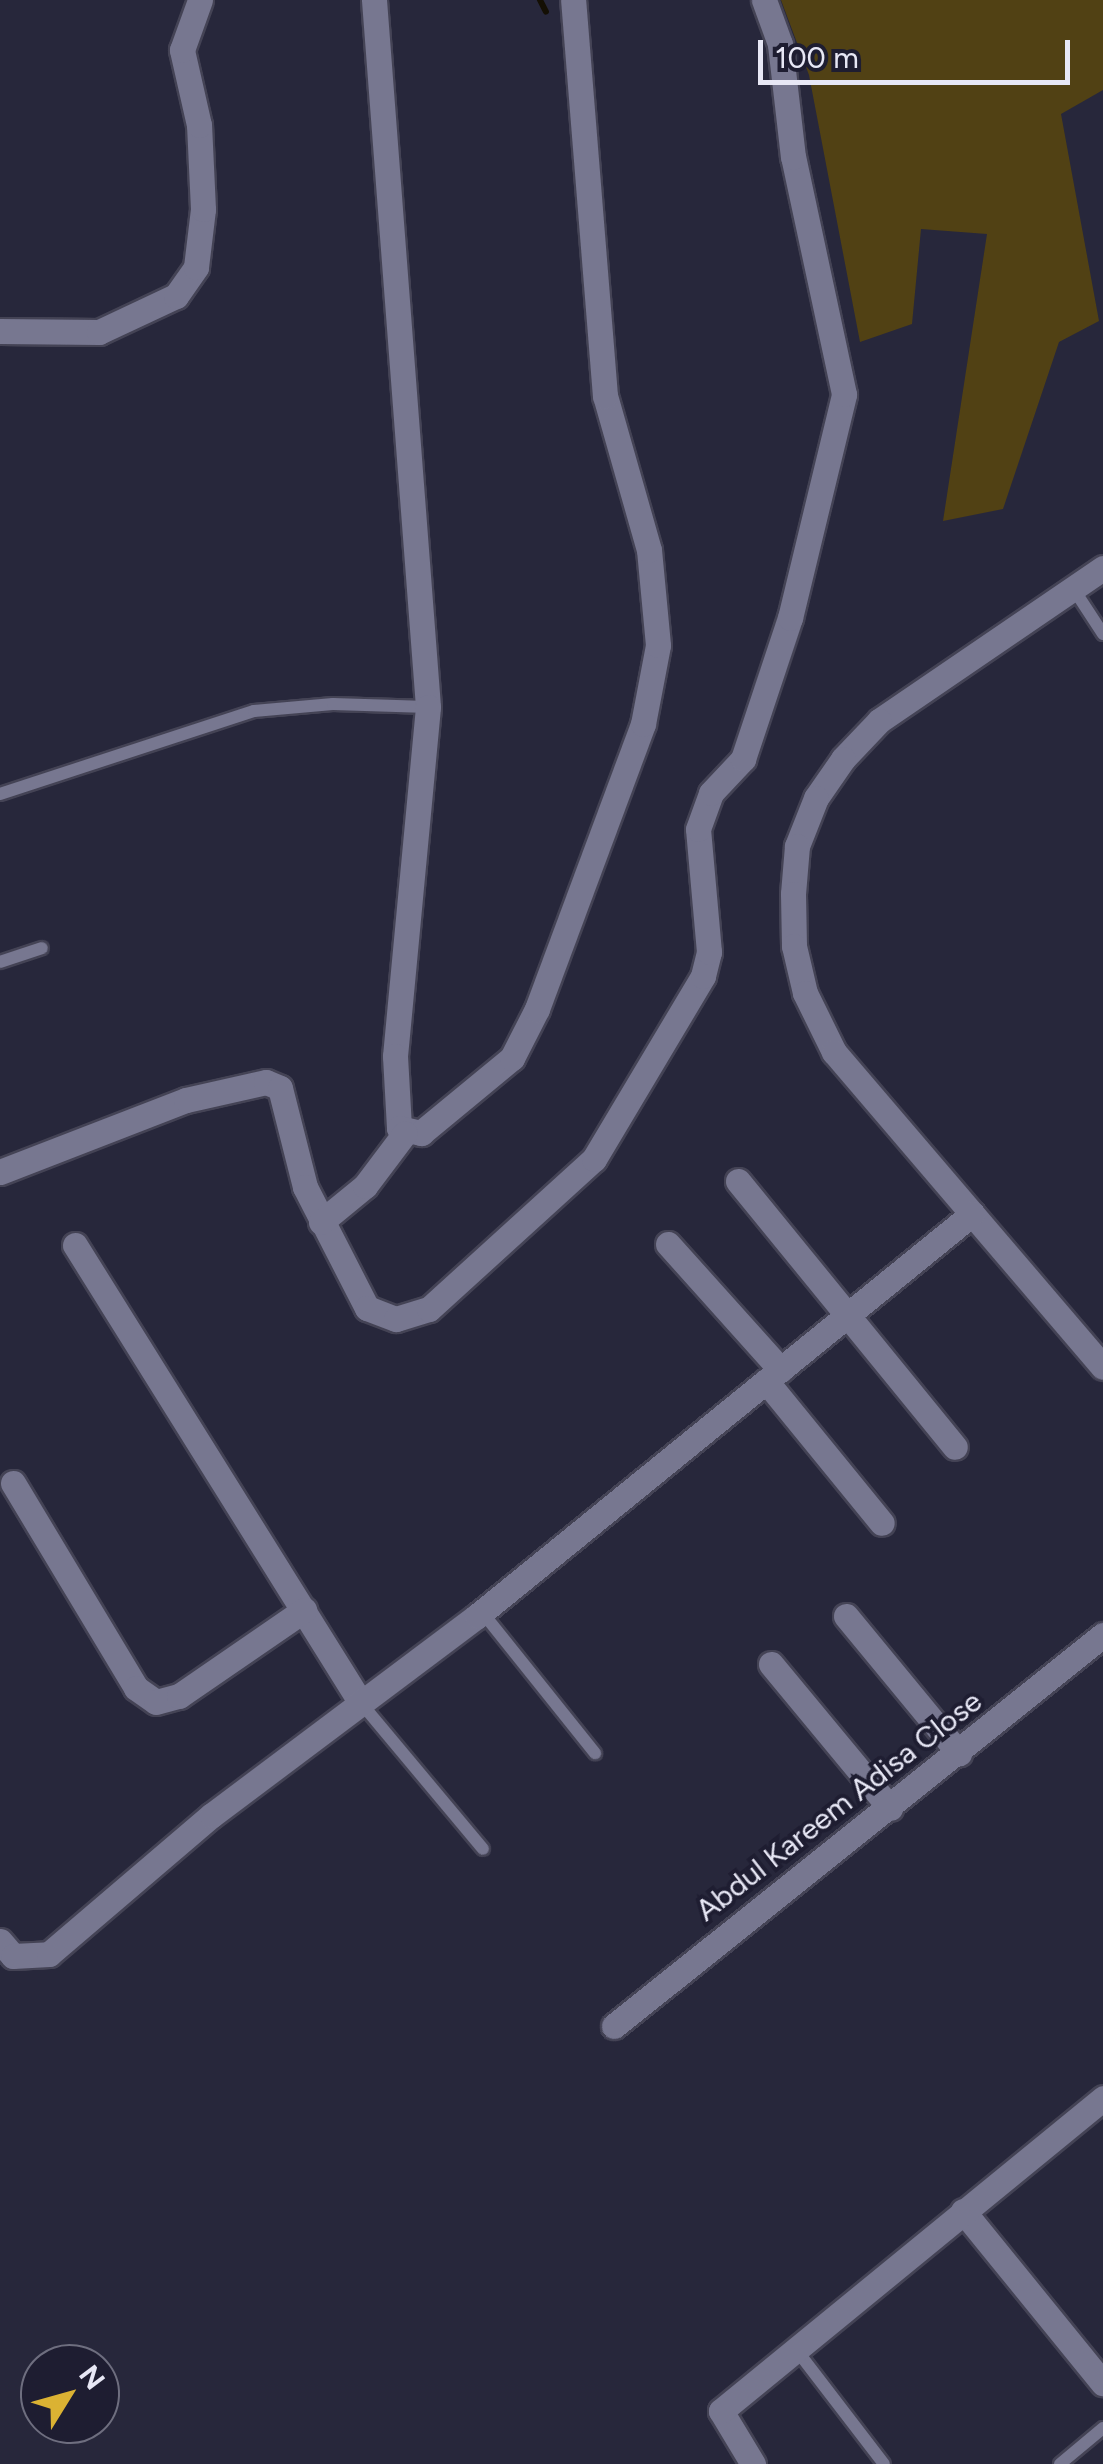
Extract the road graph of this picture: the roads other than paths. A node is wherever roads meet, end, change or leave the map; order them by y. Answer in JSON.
{"nodes":[{"id":1,"x":200,"y":0,"type":"edge"},
{"id":2,"x":374,"y":0,"type":"edge"},
{"id":3,"x":573,"y":0,"type":"edge"},
{"id":4,"x":764,"y":0,"type":"edge"},
{"id":5,"x":0,"y":331,"type":"edge"},
{"id":6,"x":1103,"y":568,"type":"edge"},
{"id":7,"x":1072,"y":588,"type":"junction"},
{"id":8,"x":1103,"y":634,"type":"edge"},
{"id":9,"x":428,"y":706,"type":"junction"},
{"id":10,"x":0,"y":794,"type":"edge"},
{"id":11,"x":42,"y":948,"type":"dead end"},
{"id":12,"x":0,"y":962,"type":"edge"},
{"id":13,"x":406,"y":1133,"type":"junction"},
{"id":14,"x":0,"y":1172,"type":"edge"},
{"id":15,"x":738,"y":1181,"type":"dead end"},
{"id":16,"x":972,"y":1214,"type":"junction"},
{"id":17,"x":321,"y":1222,"type":"junction"},
{"id":18,"x":75,"y":1244,"type":"dead end"},
{"id":19,"x":668,"y":1244,"type":"dead end"},
{"id":20,"x":847,"y":1316,"type":"junction"},
{"id":21,"x":1103,"y":1367,"type":"edge"},
{"id":22,"x":774,"y":1376,"type":"junction"},
{"id":23,"x":954,"y":1447,"type":"dead end"},
{"id":24,"x":13,"y":1483,"type":"dead end"},
{"id":25,"x":882,"y":1523,"type":"dead end"},
{"id":26,"x":304,"y":1610,"type":"junction"},
{"id":27,"x":482,"y":1612,"type":"junction"},
{"id":28,"x":846,"y":1616,"type":"dead end"},
{"id":29,"x":1103,"y":1635,"type":"edge"},
{"id":30,"x":772,"y":1664,"type":"dead end"},
{"id":31,"x":361,"y":1703,"type":"junction"},
{"id":32,"x":959,"y":1752,"type":"junction"},
{"id":33,"x":595,"y":1753,"type":"dead end"},
{"id":34,"x":890,"y":1808,"type":"junction"},
{"id":35,"x":484,"y":1849,"type":"dead end"},
{"id":36,"x":0,"y":1941,"type":"edge"},
{"id":37,"x":614,"y":2026,"type":"dead end"},
{"id":38,"x":1103,"y":2098,"type":"edge"},
{"id":39,"x":962,"y":2212,"type":"junction"},
{"id":40,"x":796,"y":2348,"type":"junction"},
{"id":41,"x":1103,"y":2383,"type":"edge"},
{"id":42,"x":1103,"y":2428,"type":"edge"},
{"id":43,"x":752,"y":2464,"type":"edge"},
{"id":44,"x":884,"y":2464,"type":"edge"},
{"id":45,"x":1060,"y":2464,"type":"edge"}],
"edges":[{"from":1,"to":5,"type":"street"},
{"from":2,"to":9,"type":"street"},
{"from":3,"to":13,"type":"street"},
{"from":4,"to":17,"type":"street"},
{"from":6,"to":7,"type":"street"},
{"from":7,"to":8,"type":"lane"},
{"from":7,"to":16,"type":"street"},
{"from":9,"to":10,"type":"lane"},
{"from":9,"to":13,"type":"street"},
{"from":11,"to":12,"type":"lane"},
{"from":13,"to":17,"type":"street"},
{"from":14,"to":17,"type":"street"},
{"from":15,"to":20,"type":"street"},
{"from":16,"to":20,"type":"street"},
{"from":16,"to":21,"type":"street"},
{"from":18,"to":26,"type":"street"},
{"from":19,"to":22,"type":"street"},
{"from":20,"to":22,"type":"street"},
{"from":20,"to":23,"type":"street"},
{"from":22,"to":25,"type":"street"},
{"from":22,"to":27,"type":"street"},
{"from":24,"to":26,"type":"street"},
{"from":26,"to":31,"type":"street"},
{"from":27,"to":31,"type":"street"},
{"from":27,"to":33,"type":"lane"},
{"from":28,"to":32,"type":"street"},
{"from":29,"to":32,"type":"street","name":"Abdul Kareem Adisa Close"},
{"from":30,"to":34,"type":"street"},
{"from":31,"to":35,"type":"lane"},
{"from":31,"to":36,"type":"street"},
{"from":32,"to":34,"type":"street","name":"Abdul Kareem Adisa Close"},
{"from":34,"to":37,"type":"street","name":"Abdul Kareem Adisa Close"},
{"from":38,"to":39,"type":"street"},
{"from":39,"to":40,"type":"street"},
{"from":39,"to":41,"type":"street"},
{"from":40,"to":43,"type":"street"},
{"from":40,"to":44,"type":"lane"},
{"from":42,"to":45,"type":"lane"}]}
